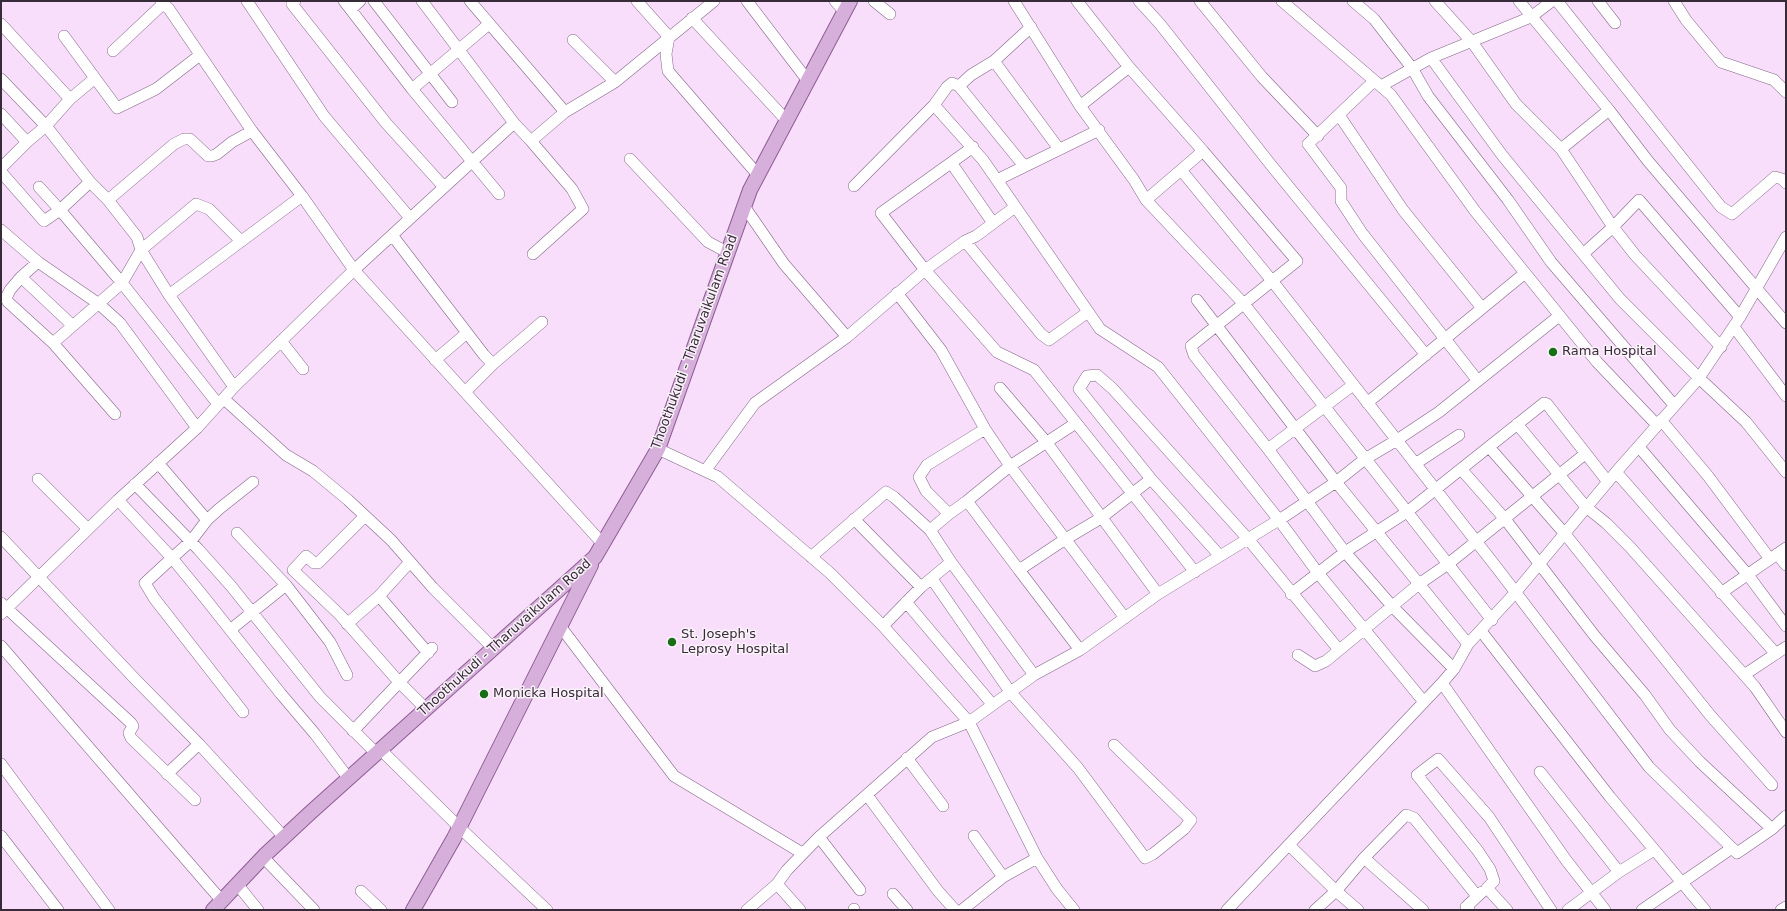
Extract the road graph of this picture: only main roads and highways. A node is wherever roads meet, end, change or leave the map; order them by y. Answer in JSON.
{"nodes":[{"id":1,"x":848,"y":6,"type":"edge"},
{"id":2,"x":595,"y":557,"type":"junction"},
{"id":3,"x":217,"y":905,"type":"edge"},
{"id":4,"x":416,"y":909,"type":"edge"}],
"edges":[{"from":1,"to":2,"type":"main road","name":"Thoothukudi - Tharuvaikulam Road"},
{"from":2,"to":3,"type":"main road","name":"Thoothukudi - Tharuvaikulam Road"},
{"from":2,"to":4,"type":"main road"}]}
